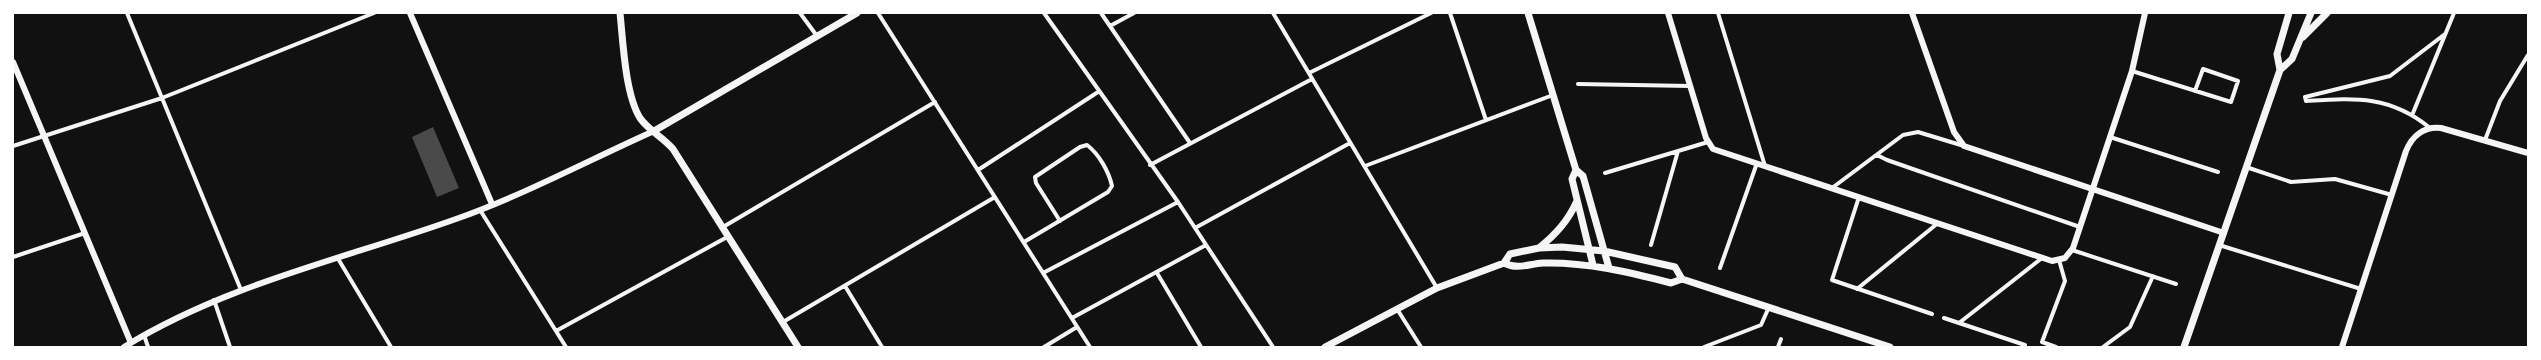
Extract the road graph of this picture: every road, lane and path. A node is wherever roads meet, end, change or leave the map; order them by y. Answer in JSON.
{"nodes":[{"id":1,"x":127,"y":13,"type":"edge"},
{"id":2,"x":374,"y":13,"type":"edge"},
{"id":3,"x":410,"y":13,"type":"edge"},
{"id":4,"x":620,"y":13,"type":"edge"},
{"id":5,"x":800,"y":13,"type":"edge"},
{"id":6,"x":857,"y":13,"type":"edge"},
{"id":7,"x":878,"y":13,"type":"edge"},
{"id":8,"x":1044,"y":13,"type":"edge"},
{"id":9,"x":1101,"y":13,"type":"edge"},
{"id":10,"x":1134,"y":13,"type":"edge"},
{"id":11,"x":1273,"y":13,"type":"edge"},
{"id":12,"x":1431,"y":13,"type":"edge"},
{"id":13,"x":1450,"y":13,"type":"edge"},
{"id":14,"x":1528,"y":13,"type":"edge"},
{"id":15,"x":1668,"y":13,"type":"edge"},
{"id":16,"x":1718,"y":13,"type":"edge"},
{"id":17,"x":1912,"y":13,"type":"edge"},
{"id":18,"x":2145,"y":13,"type":"edge"},
{"id":19,"x":2289,"y":13,"type":"edge"},
{"id":20,"x":2311,"y":13,"type":"edge"},
{"id":21,"x":2327,"y":13,"type":"edge"},
{"id":22,"x":2454,"y":13,"type":"edge"},
{"id":23,"x":1110,"y":26,"type":"junction"},
{"id":24,"x":2445,"y":34,"type":"junction"},
{"id":25,"x":818,"y":36,"type":"junction"},
{"id":26,"x":2299,"y":42,"type":"junction"},
{"id":27,"x":2528,"y":55,"type":"edge"},
{"id":28,"x":13,"y":62,"type":"edge"},
{"id":29,"x":2280,"y":70,"type":"junction"},
{"id":30,"x":2132,"y":71,"type":"junction"},
{"id":31,"x":1309,"y":73,"type":"junction"},
{"id":32,"x":1312,"y":79,"type":"junction"},
{"id":33,"x":1578,"y":84,"type":"dead end"},
{"id":34,"x":1690,"y":86,"type":"junction"},
{"id":35,"x":2195,"y":91,"type":"junction"},
{"id":36,"x":1098,"y":92,"type":"junction"},
{"id":37,"x":1553,"y":95,"type":"junction"},
{"id":38,"x":162,"y":98,"type":"junction"},
{"id":39,"x":935,"y":102,"type":"junction"},
{"id":40,"x":2413,"y":113,"type":"junction"},
{"id":41,"x":1486,"y":120,"type":"junction"},
{"id":42,"x":2430,"y":128,"type":"junction"},
{"id":43,"x":654,"y":131,"type":"junction"},
{"id":44,"x":43,"y":136,"type":"junction"},
{"id":45,"x":2110,"y":137,"type":"junction"},
{"id":46,"x":2485,"y":140,"type":"junction"},
{"id":47,"x":1708,"y":142,"type":"junction"},
{"id":48,"x":1190,"y":143,"type":"junction"},
{"id":49,"x":1350,"y":143,"type":"junction"},
{"id":50,"x":13,"y":146,"type":"edge"},
{"id":51,"x":1964,"y":146,"type":"junction"},
{"id":52,"x":1678,"y":151,"type":"junction"},
{"id":53,"x":2528,"y":153,"type":"edge"},
{"id":54,"x":1877,"y":155,"type":"junction"},
{"id":55,"x":1757,"y":164,"type":"junction"},
{"id":56,"x":1150,"y":165,"type":"junction"},
{"id":57,"x":1364,"y":166,"type":"junction"},
{"id":58,"x":1765,"y":166,"type":"junction"},
{"id":59,"x":2246,"y":167,"type":"junction"},
{"id":60,"x":978,"y":170,"type":"junction"},
{"id":61,"x":1576,"y":170,"type":"junction"},
{"id":62,"x":2218,"y":172,"type":"dead end"},
{"id":63,"x":1605,"y":173,"type":"dead end"},
{"id":64,"x":1832,"y":188,"type":"junction"},
{"id":65,"x":2093,"y":188,"type":"junction"},
{"id":66,"x":2392,"y":195,"type":"junction"},
{"id":67,"x":995,"y":197,"type":"junction"},
{"id":68,"x":1858,"y":197,"type":"junction"},
{"id":69,"x":1577,"y":201,"type":"junction"},
{"id":70,"x":1178,"y":202,"type":"junction"},
{"id":71,"x":492,"y":204,"type":"junction"},
{"id":72,"x":480,"y":210,"type":"junction"},
{"id":73,"x":1060,"y":221,"type":"junction"},
{"id":74,"x":1938,"y":223,"type":"junction"},
{"id":75,"x":723,"y":227,"type":"junction"},
{"id":76,"x":2080,"y":227,"type":"junction"},
{"id":77,"x":1195,"y":228,"type":"junction"},
{"id":78,"x":85,"y":233,"type":"junction"},
{"id":79,"x":2224,"y":233,"type":"junction"},
{"id":80,"x":729,"y":236,"type":"junction"},
{"id":81,"x":1024,"y":242,"type":"junction"},
{"id":82,"x":1206,"y":245,"type":"junction"},
{"id":83,"x":1651,"y":245,"type":"dead end"},
{"id":84,"x":2219,"y":245,"type":"junction"},
{"id":85,"x":1539,"y":248,"type":"junction"},
{"id":86,"x":1589,"y":249,"type":"junction"},
{"id":87,"x":2072,"y":250,"type":"junction"},
{"id":88,"x":1604,"y":251,"type":"junction"},
{"id":89,"x":13,"y":257,"type":"edge"},
{"id":90,"x":337,"y":257,"type":"junction"},
{"id":91,"x":2042,"y":258,"type":"junction"},
{"id":92,"x":2059,"y":260,"type":"junction"},
{"id":93,"x":1504,"y":263,"type":"junction"},
{"id":94,"x":1593,"y":265,"type":"junction"},
{"id":95,"x":1609,"y":268,"type":"junction"},
{"id":96,"x":1720,"y":268,"type":"dead end"},
{"id":97,"x":1044,"y":273,"type":"junction"},
{"id":98,"x":1157,"y":273,"type":"junction"},
{"id":99,"x":2153,"y":276,"type":"junction"},
{"id":100,"x":1682,"y":278,"type":"junction"},
{"id":101,"x":2176,"y":284,"type":"dead end"},
{"id":102,"x":845,"y":286,"type":"junction"},
{"id":103,"x":1437,"y":288,"type":"junction"},
{"id":104,"x":1857,"y":289,"type":"junction"},
{"id":105,"x":2361,"y":289,"type":"junction"},
{"id":106,"x":241,"y":290,"type":"junction"},
{"id":107,"x":214,"y":300,"type":"junction"},
{"id":108,"x":1768,"y":306,"type":"junction"},
{"id":109,"x":1397,"y":309,"type":"junction"},
{"id":110,"x":1932,"y":314,"type":"dead end"},
{"id":111,"x":1072,"y":318,"type":"junction"},
{"id":112,"x":1944,"y":318,"type":"dead end"},
{"id":113,"x":782,"y":322,"type":"junction"},
{"id":114,"x":1959,"y":323,"type":"junction"},
{"id":115,"x":1077,"y":327,"type":"junction"},
{"id":116,"x":556,"y":331,"type":"junction"},
{"id":117,"x":144,"y":335,"type":"junction"},
{"id":118,"x":1781,"y":339,"type":"dead end"},
{"id":119,"x":131,"y":343,"type":"junction"},
{"id":120,"x":1874,"y":344,"type":"edge"},
{"id":121,"x":2025,"y":345,"type":"dead end"},
{"id":122,"x":124,"y":347,"type":"edge"},
{"id":123,"x":148,"y":347,"type":"edge"},
{"id":124,"x":230,"y":347,"type":"edge"},
{"id":125,"x":391,"y":347,"type":"edge"},
{"id":126,"x":566,"y":347,"type":"edge"},
{"id":127,"x":798,"y":347,"type":"edge"},
{"id":128,"x":882,"y":347,"type":"edge"},
{"id":129,"x":1044,"y":347,"type":"edge"},
{"id":130,"x":1090,"y":347,"type":"edge"},
{"id":131,"x":1201,"y":347,"type":"edge"},
{"id":132,"x":1273,"y":347,"type":"edge"},
{"id":133,"x":1325,"y":347,"type":"edge"},
{"id":134,"x":1421,"y":347,"type":"edge"},
{"id":135,"x":1704,"y":347,"type":"edge"},
{"id":136,"x":1778,"y":347,"type":"edge"},
{"id":137,"x":1890,"y":347,"type":"edge"},
{"id":138,"x":2056,"y":347,"type":"edge"},
{"id":139,"x":2104,"y":347,"type":"edge"},
{"id":140,"x":2184,"y":347,"type":"edge"},
{"id":141,"x":2342,"y":347,"type":"edge"}],
"edges":[{"from":1,"to":38,"type":"street"},
{"from":2,"to":38,"type":"street"},
{"from":3,"to":71,"type":"street"},
{"from":4,"to":43,"type":"main road"},
{"from":5,"to":25,"type":"street"},
{"from":6,"to":25,"type":"main road"},
{"from":7,"to":39,"type":"street"},
{"from":8,"to":36,"type":"street"},
{"from":9,"to":23,"type":"street"},
{"from":10,"to":23,"type":"street"},
{"from":11,"to":31,"type":"street"},
{"from":12,"to":31,"type":"street"},
{"from":13,"to":41,"type":"street"},
{"from":14,"to":37,"type":"main road"},
{"from":15,"to":34,"type":"street"},
{"from":16,"to":58,"type":"street"},
{"from":17,"to":51,"type":"street"},
{"from":18,"to":30,"type":"street"},
{"from":19,"to":29,"type":"main road"},
{"from":20,"to":26,"type":"main road"},
{"from":21,"to":26,"type":"main road"},
{"from":22,"to":24,"type":"street"},
{"from":23,"to":48,"type":"street"},
{"from":24,"to":40,"type":"street"},
{"from":24,"to":40,"type":"street"},
{"from":25,"to":43,"type":"main road"},
{"from":26,"to":29,"type":"main road"},
{"from":27,"to":46,"type":"street"},
{"from":28,"to":44,"type":"street"},
{"from":29,"to":59,"type":"main road"},
{"from":30,"to":35,"type":"street"},
{"from":30,"to":45,"type":"street"},
{"from":31,"to":32,"type":"street"},
{"from":32,"to":48,"type":"street"},
{"from":32,"to":49,"type":"street"},
{"from":33,"to":34,"type":"street"},
{"from":34,"to":47,"type":"street"},
{"from":35,"to":35,"type":"street"},
{"from":36,"to":56,"type":"street"},
{"from":36,"to":60,"type":"street"},
{"from":37,"to":41,"type":"street"},
{"from":37,"to":61,"type":"main road"},
{"from":38,"to":44,"type":"street"},
{"from":38,"to":106,"type":"street"},
{"from":39,"to":60,"type":"street"},
{"from":39,"to":75,"type":"street"},
{"from":40,"to":42,"type":"street"},
{"from":41,"to":57,"type":"street"},
{"from":42,"to":46,"type":"street"},
{"from":42,"to":66,"type":"street"},
{"from":43,"to":71,"type":"street"},
{"from":43,"to":75,"type":"main road"},
{"from":44,"to":50,"type":"street"},
{"from":44,"to":78,"type":"street"},
{"from":45,"to":62,"type":"street"},
{"from":45,"to":65,"type":"street"},
{"from":46,"to":53,"type":"street"},
{"from":47,"to":52,"type":"street"},
{"from":47,"to":55,"type":"street"},
{"from":48,"to":56,"type":"street"},
{"from":49,"to":57,"type":"street"},
{"from":49,"to":77,"type":"street"},
{"from":51,"to":54,"type":"street"},
{"from":51,"to":65,"type":"street"},
{"from":52,"to":63,"type":"street"},
{"from":52,"to":83,"type":"street"},
{"from":54,"to":64,"type":"street"},
{"from":54,"to":76,"type":"street"},
{"from":55,"to":58,"type":"street"},
{"from":55,"to":96,"type":"street"},
{"from":56,"to":70,"type":"street"},
{"from":57,"to":103,"type":"street"},
{"from":58,"to":64,"type":"street"},
{"from":59,"to":66,"type":"street"},
{"from":59,"to":79,"type":"main road"},
{"from":60,"to":67,"type":"street"},
{"from":61,"to":69,"type":"main road"},
{"from":61,"to":88,"type":"main road"},
{"from":64,"to":68,"type":"street"},
{"from":65,"to":76,"type":"street"},
{"from":65,"to":79,"type":"street"},
{"from":66,"to":105,"type":"street"},
{"from":67,"to":81,"type":"street"},
{"from":67,"to":102,"type":"street"},
{"from":68,"to":74,"type":"street"},
{"from":68,"to":104,"type":"street"},
{"from":69,"to":85,"type":"main road"},
{"from":69,"to":86,"type":"main road"},
{"from":70,"to":77,"type":"street"},
{"from":70,"to":97,"type":"street"},
{"from":71,"to":72,"type":"street"},
{"from":72,"to":90,"type":"street"},
{"from":72,"to":116,"type":"street"},
{"from":73,"to":73,"type":"street"},
{"from":73,"to":81,"type":"street"},
{"from":74,"to":91,"type":"street"},
{"from":74,"to":104,"type":"street"},
{"from":75,"to":80,"type":"main road"},
{"from":76,"to":87,"type":"street"},
{"from":77,"to":82,"type":"street"},
{"from":78,"to":89,"type":"street"},
{"from":78,"to":119,"type":"street"},
{"from":79,"to":84,"type":"main road"},
{"from":80,"to":113,"type":"main road"},
{"from":80,"to":116,"type":"street"},
{"from":81,"to":97,"type":"street"},
{"from":82,"to":98,"type":"street"},
{"from":82,"to":132,"type":"street"},
{"from":84,"to":105,"type":"street"},
{"from":84,"to":140,"type":"main road"},
{"from":85,"to":86,"type":"main road"},
{"from":85,"to":93,"type":"main road"},
{"from":86,"to":88,"type":"main road"},
{"from":86,"to":94,"type":"main road"},
{"from":87,"to":92,"type":"street"},
{"from":87,"to":99,"type":"street"},
{"from":88,"to":95,"type":"main road"},
{"from":88,"to":100,"type":"main road"},
{"from":90,"to":106,"type":"street"},
{"from":90,"to":125,"type":"street"},
{"from":91,"to":92,"type":"street"},
{"from":91,"to":114,"type":"street"},
{"from":92,"to":138,"type":"street"},
{"from":93,"to":94,"type":"main road"},
{"from":93,"to":103,"type":"main road"},
{"from":94,"to":95,"type":"main road"},
{"from":95,"to":100,"type":"main road"},
{"from":97,"to":111,"type":"street"},
{"from":98,"to":111,"type":"street"},
{"from":98,"to":131,"type":"street"},
{"from":99,"to":101,"type":"street"},
{"from":99,"to":139,"type":"street"},
{"from":100,"to":108,"type":"main road"},
{"from":102,"to":113,"type":"street"},
{"from":102,"to":128,"type":"street"},
{"from":103,"to":109,"type":"main road"},
{"from":104,"to":110,"type":"street"},
{"from":105,"to":141,"type":"street"},
{"from":106,"to":107,"type":"street"},
{"from":107,"to":117,"type":"street"},
{"from":107,"to":124,"type":"street"},
{"from":108,"to":120,"type":"main road"},
{"from":108,"to":135,"type":"street"},
{"from":109,"to":133,"type":"main road"},
{"from":109,"to":134,"type":"street"},
{"from":111,"to":115,"type":"street"},
{"from":112,"to":114,"type":"street"},
{"from":113,"to":127,"type":"main road"},
{"from":114,"to":121,"type":"street"},
{"from":115,"to":129,"type":"street"},
{"from":115,"to":130,"type":"street"},
{"from":116,"to":126,"type":"street"},
{"from":117,"to":119,"type":"street"},
{"from":117,"to":123,"type":"street"},
{"from":118,"to":136,"type":"street"},
{"from":119,"to":122,"type":"street"},
{"from":120,"to":137,"type":"main road"}]}
